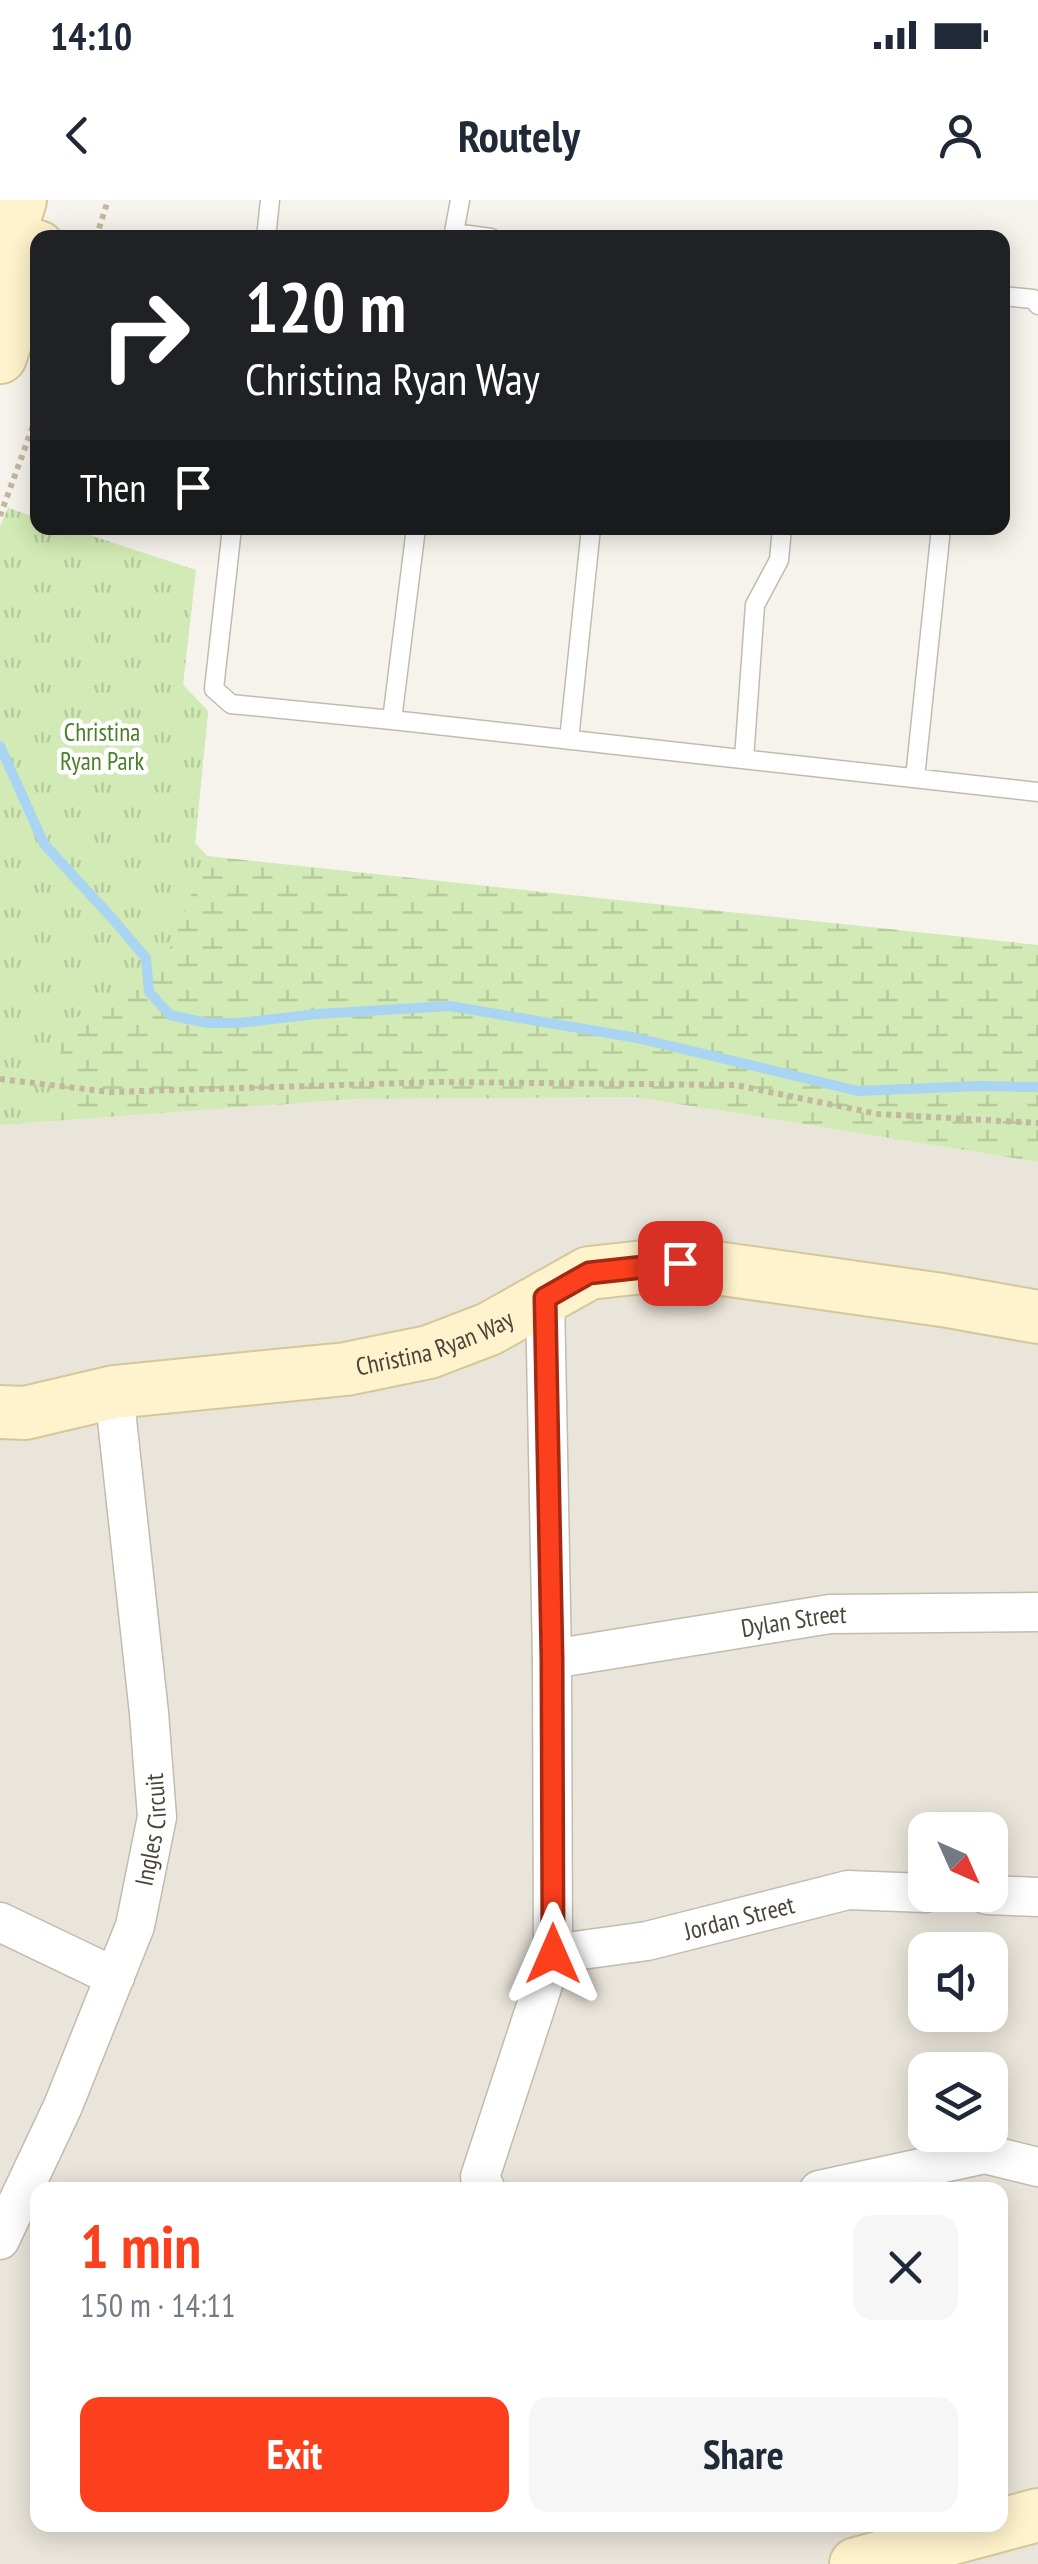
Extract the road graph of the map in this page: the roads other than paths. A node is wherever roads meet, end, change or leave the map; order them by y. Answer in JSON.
{"nodes":[{"id":1,"x":20,"y":200,"type":"edge"},
{"id":2,"x":52,"y":200,"type":"edge"},
{"id":3,"x":270,"y":200,"type":"edge"},
{"id":4,"x":460,"y":200,"type":"edge"},
{"id":5,"x":43,"y":230,"type":"edge"},
{"id":6,"x":267,"y":230,"type":"edge"},
{"id":7,"x":455,"y":230,"type":"edge"},
{"id":8,"x":0,"y":265,"type":"edge"},
{"id":9,"x":30,"y":270,"type":"edge"},
{"id":10,"x":1010,"y":297,"type":"edge"},
{"id":11,"x":1038,"y":305,"type":"edge"},
{"id":12,"x":0,"y":357,"type":"edge"},
{"id":13,"x":231,"y":535,"type":"edge"},
{"id":14,"x":415,"y":535,"type":"edge"},
{"id":15,"x":590,"y":535,"type":"edge"},
{"id":16,"x":781,"y":535,"type":"edge"},
{"id":17,"x":939,"y":535,"type":"edge"},
{"id":18,"x":392,"y":720,"type":"junction"},
{"id":19,"x":569,"y":740,"type":"junction"},
{"id":20,"x":744,"y":759,"type":"junction"},
{"id":21,"x":915,"y":778,"type":"junction"},
{"id":22,"x":1038,"y":792,"type":"edge"},
{"id":23,"x":545,"y":1298,"type":"junction"},
{"id":24,"x":1038,"y":1317,"type":"edge"},
{"id":25,"x":114,"y":1392,"type":"junction"},
{"id":26,"x":0,"y":1412,"type":"edge"},
{"id":27,"x":1038,"y":1612,"type":"edge"},
{"id":28,"x":552,"y":1659,"type":"junction"},
{"id":29,"x":908,"y":1892,"type":"edge"},
{"id":30,"x":1008,"y":1896,"type":"edge"},
{"id":31,"x":1038,"y":1897,"type":"edge"},
{"id":32,"x":0,"y":1922,"type":"edge"},
{"id":33,"x":553,"y":1954,"type":"junction"},
{"id":34,"x":115,"y":1976,"type":"junction"},
{"id":35,"x":1038,"y":2168,"type":"edge"},
{"id":36,"x":482,"y":2182,"type":"edge"},
{"id":37,"x":857,"y":2182,"type":"edge"},
{"id":38,"x":0,"y":2240,"type":"edge"},
{"id":39,"x":1038,"y":2515,"type":"edge"},
{"id":40,"x":1008,"y":2523,"type":"edge"},
{"id":41,"x":975,"y":2532,"type":"edge"},
{"id":42,"x":856,"y":2564,"type":"edge"}],
"edges":[{"from":1,"to":8,"type":"street"},
{"from":2,"to":5,"type":"street"},
{"from":3,"to":6,"type":"lane"},
{"from":4,"to":7,"type":"lane"},
{"from":9,"to":12,"type":"street"},
{"from":10,"to":11,"type":"lane"},
{"from":13,"to":18,"type":"lane"},
{"from":14,"to":18,"type":"lane"},
{"from":15,"to":19,"type":"lane"},
{"from":16,"to":20,"type":"lane"},
{"from":17,"to":21,"type":"lane"},
{"from":18,"to":19,"type":"lane"},
{"from":19,"to":20,"type":"lane"},
{"from":20,"to":21,"type":"lane"},
{"from":21,"to":22,"type":"lane"},
{"from":23,"to":24,"type":"street","name":"Christina Ryan Way"},
{"from":23,"to":25,"type":"street","name":"Christina Ryan Way"},
{"from":23,"to":28,"type":"street"},
{"from":25,"to":26,"type":"street","name":"Christina Ryan Way"},
{"from":25,"to":34,"type":"street","name":"Ingles Circuit"},
{"from":27,"to":28,"type":"street","name":"Dylan Street"},
{"from":28,"to":33,"type":"street"},
{"from":29,"to":33,"type":"street","name":"Jordan Street"},
{"from":30,"to":31,"type":"street"},
{"from":32,"to":34,"type":"street"},
{"from":33,"to":36,"type":"street"},
{"from":34,"to":38,"type":"street","name":"Ingles Circuit"},
{"from":35,"to":37,"type":"street"},
{"from":39,"to":40,"type":"street"},
{"from":41,"to":42,"type":"street"}]}
